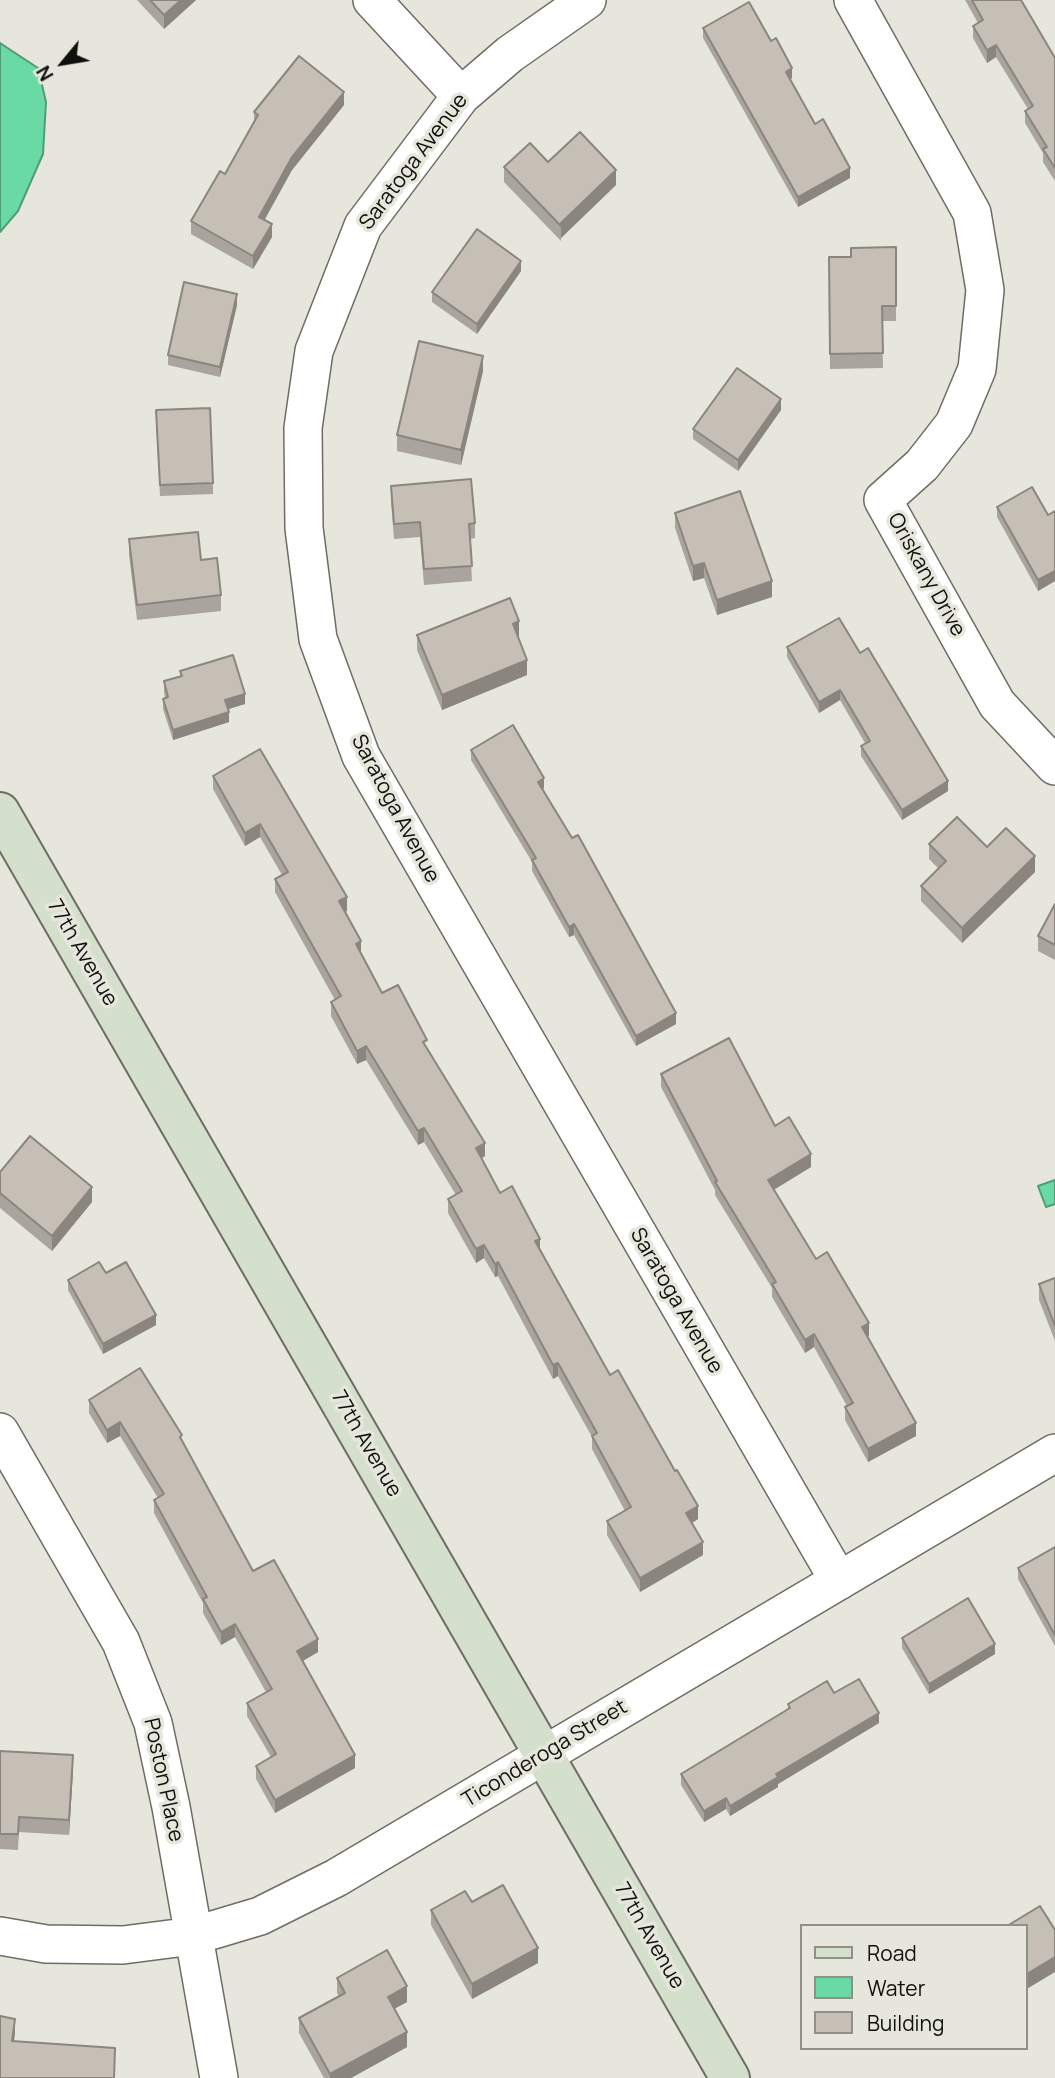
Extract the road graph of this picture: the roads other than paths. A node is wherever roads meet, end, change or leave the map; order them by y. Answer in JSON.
{"nodes":[{"id":1,"x":372,"y":0,"type":"edge"},
{"id":2,"x":587,"y":0,"type":"edge"},
{"id":3,"x":853,"y":0,"type":"edge"},
{"id":4,"x":461,"y":96,"type":"junction"},
{"id":5,"x":1055,"y":766,"type":"edge"},
{"id":6,"x":0,"y":812,"type":"edge"},
{"id":7,"x":0,"y":1432,"type":"edge"},
{"id":8,"x":1055,"y":1452,"type":"edge"},
{"id":9,"x":839,"y":1581,"type":"junction"},
{"id":10,"x":545,"y":1755,"type":"junction"},
{"id":11,"x":0,"y":1936,"type":"edge"},
{"id":12,"x":192,"y":1936,"type":"junction"},
{"id":13,"x":219,"y":2078,"type":"edge"},
{"id":14,"x":730,"y":2078,"type":"edge"}],
"edges":[{"from":1,"to":4,"type":"street"},
{"from":2,"to":4,"type":"street","name":"Saratoga Avenue"},
{"from":3,"to":5,"type":"street","name":"Oriskany Drive"},
{"from":4,"to":9,"type":"street","name":"Saratoga Avenue"},
{"from":6,"to":10,"type":"street","name":"77th Avenue"},
{"from":7,"to":12,"type":"street","name":"Poston Place"},
{"from":8,"to":9,"type":"street","name":"Ticonderoga Street"},
{"from":9,"to":10,"type":"street","name":"Ticonderoga Street"},
{"from":10,"to":12,"type":"street","name":"Ticonderoga Street"},
{"from":10,"to":14,"type":"street","name":"77th Avenue"},
{"from":11,"to":12,"type":"street","name":"Ticonderoga Street"},
{"from":12,"to":13,"type":"street","name":"Poston Place"}]}
